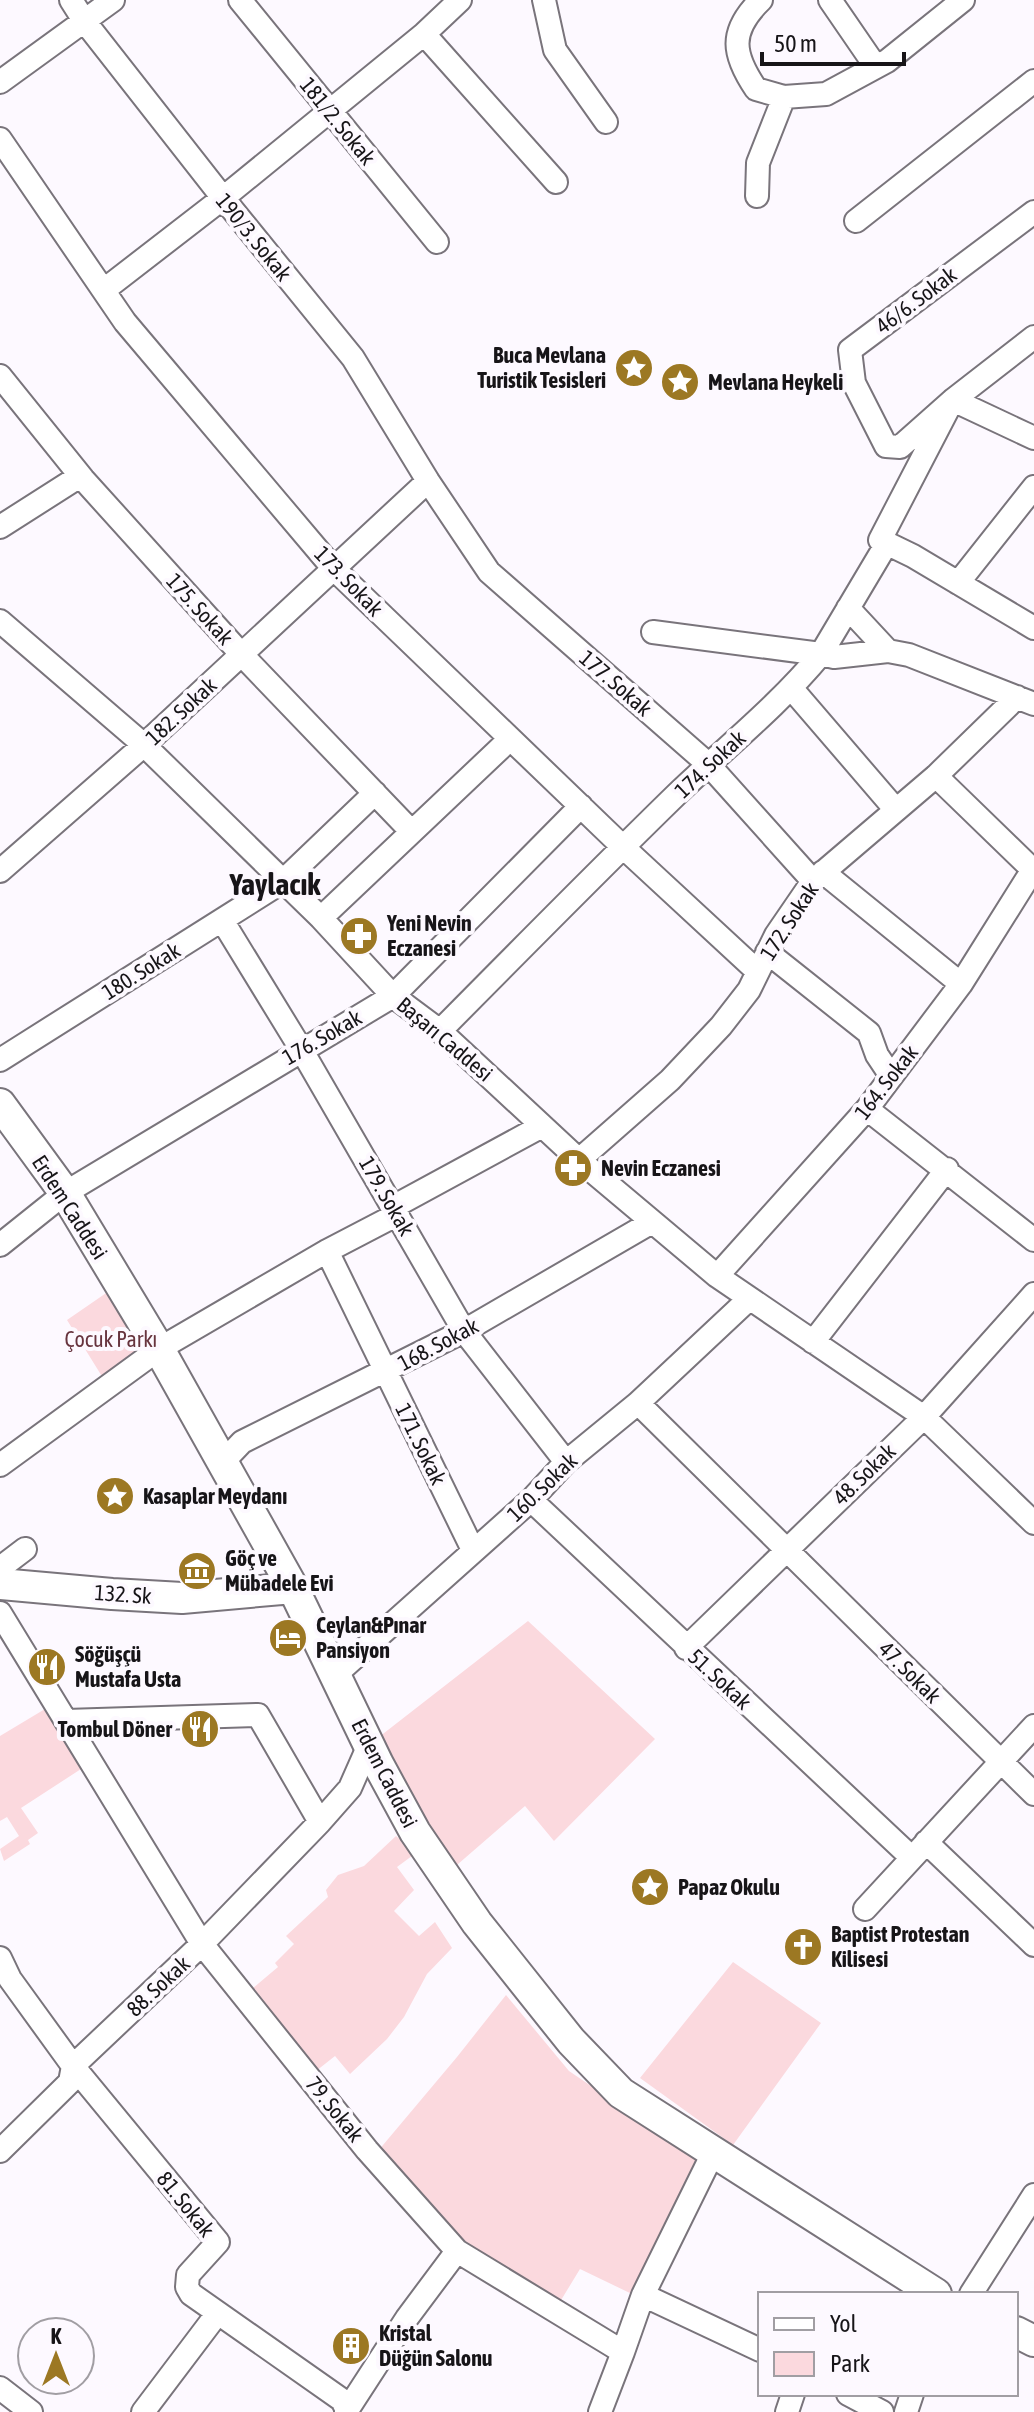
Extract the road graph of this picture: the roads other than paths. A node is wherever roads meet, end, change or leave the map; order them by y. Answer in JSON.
{"nodes":[{"id":1,"x":71,"y":0,"type":"edge"},
{"id":2,"x":113,"y":0,"type":"edge"},
{"id":3,"x":460,"y":0,"type":"edge"},
{"id":4,"x":544,"y":0,"type":"edge"},
{"id":5,"x":761,"y":0,"type":"edge"},
{"id":6,"x":830,"y":0,"type":"edge"},
{"id":7,"x":963,"y":0,"type":"edge"},
{"id":8,"x":249,"y":3,"type":"edge"},
{"id":9,"x":85,"y":22,"type":"junction"},
{"id":10,"x":424,"y":34,"type":"junction"},
{"id":11,"x":876,"y":67,"type":"junction"},
{"id":12,"x":1034,"y":81,"type":"edge"},
{"id":13,"x":0,"y":82,"type":"edge"},
{"id":14,"x":784,"y":97,"type":"junction"},
{"id":15,"x":329,"y":109,"type":"junction"},
{"id":16,"x":606,"y":122,"type":"dead end"},
{"id":17,"x":0,"y":139,"type":"edge"},
{"id":18,"x":556,"y":182,"type":"dead end"},
{"id":19,"x":757,"y":196,"type":"dead end"},
{"id":20,"x":223,"y":198,"type":"junction"},
{"id":21,"x":1034,"y":212,"type":"edge"},
{"id":22,"x":856,"y":221,"type":"dead end"},
{"id":23,"x":437,"y":242,"type":"dead end"},
{"id":24,"x":104,"y":290,"type":"junction"},
{"id":25,"x":1034,"y":337,"type":"edge"},
{"id":26,"x":0,"y":376,"type":"edge"},
{"id":27,"x":953,"y":400,"type":"junction"},
{"id":28,"x":1034,"y":438,"type":"edge"},
{"id":29,"x":80,"y":476,"type":"junction"},
{"id":30,"x":428,"y":481,"type":"junction"},
{"id":31,"x":1034,"y":487,"type":"edge"},
{"id":32,"x":0,"y":527,"type":"edge"},
{"id":33,"x":887,"y":543,"type":"junction"},
{"id":34,"x":333,"y":568,"type":"junction"},
{"id":35,"x":958,"y":583,"type":"junction"},
{"id":36,"x":848,"y":608,"type":"junction"},
{"id":37,"x":0,"y":621,"type":"edge"},
{"id":38,"x":1034,"y":628,"type":"edge"},
{"id":39,"x":653,"y":632,"type":"dead end"},
{"id":40,"x":888,"y":651,"type":"junction"},
{"id":41,"x":821,"y":654,"type":"junction"},
{"id":42,"x":242,"y":655,"type":"junction"},
{"id":43,"x":792,"y":689,"type":"junction"},
{"id":44,"x":1026,"y":700,"type":"edge"},
{"id":45,"x":510,"y":739,"type":"junction"},
{"id":46,"x":144,"y":745,"type":"junction"},
{"id":47,"x":708,"y":764,"type":"junction"},
{"id":48,"x":936,"y":776,"type":"junction"},
{"id":49,"x":375,"y":793,"type":"junction"},
{"id":50,"x":581,"y":806,"type":"junction"},
{"id":51,"x":896,"y":810,"type":"junction"},
{"id":52,"x":411,"y":831,"type":"junction"},
{"id":53,"x":623,"y":847,"type":"junction"},
{"id":54,"x":0,"y":871,"type":"edge"},
{"id":55,"x":1033,"y":871,"type":"edge"},
{"id":56,"x":818,"y":876,"type":"junction"},
{"id":57,"x":282,"y":882,"type":"junction"},
{"id":58,"x":321,"y":918,"type":"junction"},
{"id":59,"x":222,"y":920,"type":"junction"},
{"id":60,"x":762,"y":962,"type":"junction"},
{"id":61,"x":961,"y":984,"type":"junction"},
{"id":62,"x":393,"y":996,"type":"junction"},
{"id":63,"x":440,"y":1031,"type":"junction"},
{"id":64,"x":301,"y":1049,"type":"junction"},
{"id":65,"x":0,"y":1060,"type":"edge"},
{"id":66,"x":891,"y":1076,"type":"junction"},
{"id":67,"x":0,"y":1104,"type":"edge"},
{"id":68,"x":867,"y":1109,"type":"junction"},
{"id":69,"x":542,"y":1126,"type":"junction"},
{"id":70,"x":579,"y":1160,"type":"junction"},
{"id":71,"x":947,"y":1169,"type":"junction"},
{"id":72,"x":65,"y":1193,"type":"junction"},
{"id":73,"x":395,"y":1210,"type":"junction"},
{"id":74,"x":652,"y":1222,"type":"junction"},
{"id":75,"x":1034,"y":1240,"type":"edge"},
{"id":76,"x":0,"y":1245,"type":"edge"},
{"id":77,"x":327,"y":1251,"type":"junction"},
{"id":78,"x":717,"y":1276,"type":"junction"},
{"id":79,"x":1034,"y":1294,"type":"edge"},
{"id":80,"x":749,"y":1299,"type":"junction"},
{"id":81,"x":464,"y":1331,"type":"junction"},
{"id":82,"x":813,"y":1342,"type":"junction"},
{"id":83,"x":159,"y":1349,"type":"junction"},
{"id":84,"x":387,"y":1371,"type":"junction"},
{"id":85,"x":638,"y":1403,"type":"junction"},
{"id":86,"x":924,"y":1417,"type":"junction"},
{"id":87,"x":223,"y":1462,"type":"junction"},
{"id":88,"x":566,"y":1462,"type":"junction"},
{"id":89,"x":0,"y":1465,"type":"edge"},
{"id":90,"x":531,"y":1500,"type":"junction"},
{"id":91,"x":1034,"y":1523,"type":"edge"},
{"id":92,"x":786,"y":1549,"type":"junction"},
{"id":93,"x":473,"y":1550,"type":"junction"},
{"id":94,"x":0,"y":1555,"type":"edge"},
{"id":95,"x":0,"y":1568,"type":"edge"},
{"id":96,"x":0,"y":1584,"type":"edge"},
{"id":97,"x":293,"y":1588,"type":"junction"},
{"id":98,"x":0,"y":1613,"type":"edge"},
{"id":99,"x":686,"y":1648,"type":"junction"},
{"id":100,"x":335,"y":1675,"type":"junction"},
{"id":101,"x":66,"y":1721,"type":"junction"},
{"id":102,"x":1034,"y":1726,"type":"edge"},
{"id":103,"x":369,"y":1745,"type":"junction"},
{"id":104,"x":1000,"y":1762,"type":"junction"},
{"id":105,"x":390,"y":1787,"type":"junction"},
{"id":106,"x":350,"y":1788,"type":"junction"},
{"id":107,"x":1034,"y":1794,"type":"edge"},
{"id":108,"x":320,"y":1822,"type":"junction"},
{"id":109,"x":919,"y":1849,"type":"junction"},
{"id":110,"x":865,"y":1909,"type":"dead end"},
{"id":111,"x":202,"y":1944,"type":"junction"},
{"id":112,"x":1034,"y":1945,"type":"edge"},
{"id":113,"x":0,"y":1958,"type":"edge"},
{"id":114,"x":73,"y":2066,"type":"junction"},
{"id":115,"x":0,"y":2151,"type":"edge"},
{"id":116,"x":713,"y":2153,"type":"junction"},
{"id":117,"x":1034,"y":2195,"type":"edge"},
{"id":118,"x":457,"y":2251,"type":"junction"},
{"id":119,"x":933,"y":2292,"type":"edge"},
{"id":120,"x":972,"y":2292,"type":"edge"},
{"id":121,"x":643,"y":2295,"type":"junction"},
{"id":122,"x":217,"y":2314,"type":"junction"},
{"id":123,"x":758,"y":2349,"type":"edge"},
{"id":124,"x":623,"y":2352,"type":"junction"},
{"id":125,"x":0,"y":2388,"type":"edge"},
{"id":126,"x":852,"y":2396,"type":"edge"},
{"id":127,"x":347,"y":2411,"type":"edge"},
{"id":128,"x":31,"y":2412,"type":"edge"},
{"id":129,"x":143,"y":2412,"type":"edge"},
{"id":130,"x":600,"y":2412,"type":"edge"},
{"id":131,"x":882,"y":2412,"type":"edge"}],
"edges":[{"from":1,"to":9,"type":"street","name":"190/3. Sokak"},
{"from":2,"to":9,"type":"street"},
{"from":3,"to":10,"type":"street"},
{"from":4,"to":16,"type":"street"},
{"from":5,"to":14,"type":"street"},
{"from":6,"to":11,"type":"street"},
{"from":7,"to":11,"type":"street"},
{"from":8,"to":15,"type":"street","name":"181/2. Sokak"},
{"from":9,"to":13,"type":"street"},
{"from":9,"to":20,"type":"street","name":"190/3. Sokak"},
{"from":10,"to":15,"type":"street"},
{"from":10,"to":18,"type":"street"},
{"from":11,"to":14,"type":"street"},
{"from":12,"to":22,"type":"street"},
{"from":14,"to":19,"type":"street"},
{"from":15,"to":20,"type":"street"},
{"from":15,"to":23,"type":"street","name":"181/2. Sokak"},
{"from":17,"to":24,"type":"street","name":"173. Sokak"},
{"from":20,"to":24,"type":"street"},
{"from":20,"to":30,"type":"street","name":"190/3. Sokak"},
{"from":21,"to":27,"type":"street","name":"46/6. Sokak"},
{"from":24,"to":34,"type":"street","name":"173. Sokak"},
{"from":25,"to":27,"type":"street"},
{"from":26,"to":29,"type":"street","name":"175. Sokak"},
{"from":27,"to":28,"type":"street"},
{"from":27,"to":33,"type":"street"},
{"from":29,"to":32,"type":"street"},
{"from":29,"to":42,"type":"street","name":"175. Sokak"},
{"from":30,"to":34,"type":"street","name":"182. Sokak"},
{"from":30,"to":47,"type":"street","name":"177. Sokak"},
{"from":31,"to":35,"type":"street"},
{"from":33,"to":35,"type":"street"},
{"from":33,"to":36,"type":"street","name":"174. Sokak"},
{"from":34,"to":42,"type":"street","name":"182. Sokak"},
{"from":34,"to":45,"type":"street","name":"173. Sokak"},
{"from":35,"to":38,"type":"street"},
{"from":36,"to":40,"type":"street"},
{"from":36,"to":41,"type":"street","name":"174. Sokak"},
{"from":37,"to":46,"type":"street","name":"Başarı Caddesi"},
{"from":39,"to":41,"type":"street"},
{"from":40,"to":41,"type":"street"},
{"from":40,"to":44,"type":"street"},
{"from":41,"to":43,"type":"street","name":"174. Sokak"},
{"from":42,"to":46,"type":"street","name":"182. Sokak"},
{"from":42,"to":49,"type":"street","name":"175. Sokak"},
{"from":43,"to":47,"type":"street","name":"174. Sokak"},
{"from":43,"to":51,"type":"street"},
{"from":44,"to":48,"type":"street","name":"172. Sokak"},
{"from":45,"to":50,"type":"street","name":"173. Sokak"},
{"from":45,"to":52,"type":"street"},
{"from":46,"to":54,"type":"street","name":"182. Sokak"},
{"from":46,"to":57,"type":"street","name":"Başarı Caddesi"},
{"from":47,"to":53,"type":"street","name":"174. Sokak"},
{"from":47,"to":56,"type":"street","name":"177. Sokak"},
{"from":48,"to":51,"type":"street","name":"172. Sokak"},
{"from":48,"to":55,"type":"street"},
{"from":49,"to":52,"type":"street","name":"175. Sokak"},
{"from":49,"to":57,"type":"street","name":"180. Sokak"},
{"from":50,"to":53,"type":"street","name":"173. Sokak"},
{"from":50,"to":62,"type":"street","name":"176. Sokak"},
{"from":51,"to":56,"type":"street","name":"172. Sokak"},
{"from":52,"to":58,"type":"street"},
{"from":53,"to":60,"type":"street","name":"173. Sokak"},
{"from":53,"to":63,"type":"street","name":"174. Sokak"},
{"from":55,"to":61,"type":"street","name":"164. Sokak"},
{"from":56,"to":60,"type":"street","name":"172. Sokak"},
{"from":56,"to":61,"type":"street","name":"177. Sokak"},
{"from":57,"to":58,"type":"street","name":"Başarı Caddesi"},
{"from":57,"to":59,"type":"street","name":"180. Sokak"},
{"from":58,"to":62,"type":"street","name":"Başarı Caddesi"},
{"from":59,"to":64,"type":"street","name":"179. Sokak"},
{"from":59,"to":65,"type":"street","name":"180. Sokak"},
{"from":60,"to":66,"type":"street","name":"173. Sokak"},
{"from":60,"to":70,"type":"street","name":"172. Sokak"},
{"from":61,"to":66,"type":"street","name":"164. Sokak"},
{"from":62,"to":63,"type":"street","name":"Başarı Caddesi"},
{"from":62,"to":64,"type":"street","name":"176. Sokak"},
{"from":63,"to":69,"type":"street","name":"Başarı Caddesi"},
{"from":64,"to":72,"type":"street","name":"176. Sokak"},
{"from":64,"to":73,"type":"street","name":"179. Sokak"},
{"from":66,"to":68,"type":"street","name":"164. Sokak"},
{"from":67,"to":72,"type":"main road","name":"Erdem Caddesi"},
{"from":68,"to":71,"type":"street"},
{"from":68,"to":78,"type":"street","name":"164. Sokak"},
{"from":69,"to":70,"type":"street","name":"Başarı Caddesi"},
{"from":69,"to":73,"type":"street"},
{"from":70,"to":74,"type":"street","name":"Başarı Caddesi"},
{"from":71,"to":75,"type":"street"},
{"from":71,"to":82,"type":"street"},
{"from":72,"to":76,"type":"street","name":"176. Sokak"},
{"from":72,"to":83,"type":"main road","name":"Erdem Caddesi"},
{"from":73,"to":77,"type":"street"},
{"from":73,"to":81,"type":"street","name":"179. Sokak"},
{"from":74,"to":78,"type":"street","name":"Başarı Caddesi"},
{"from":74,"to":81,"type":"street","name":"168. Sokak"},
{"from":77,"to":83,"type":"street"},
{"from":77,"to":84,"type":"street","name":"171. Sokak"},
{"from":78,"to":80,"type":"street","name":"Başarı Caddesi"},
{"from":79,"to":86,"type":"street","name":"48. Sokak"},
{"from":80,"to":82,"type":"street","name":"Başarı Caddesi"},
{"from":80,"to":85,"type":"street","name":"160. Sokak"},
{"from":81,"to":84,"type":"street","name":"168. Sokak"},
{"from":81,"to":88,"type":"street","name":"179. Sokak"},
{"from":82,"to":86,"type":"street","name":"Başarı Caddesi"},
{"from":83,"to":87,"type":"main road","name":"Erdem Caddesi"},
{"from":83,"to":89,"type":"street"},
{"from":84,"to":87,"type":"street","name":"168. Sokak"},
{"from":84,"to":93,"type":"street","name":"171. Sokak"},
{"from":85,"to":88,"type":"street","name":"160. Sokak"},
{"from":85,"to":92,"type":"street","name":"47. Sokak"},
{"from":86,"to":91,"type":"street","name":"Başarı Caddesi"},
{"from":86,"to":92,"type":"street","name":"48. Sokak"},
{"from":87,"to":97,"type":"main road","name":"Erdem Caddesi"},
{"from":88,"to":90,"type":"street","name":"160. Sokak"},
{"from":90,"to":93,"type":"street","name":"160. Sokak"},
{"from":90,"to":99,"type":"street","name":"51. Sokak"},
{"from":92,"to":99,"type":"street","name":"48. Sokak"},
{"from":92,"to":104,"type":"street","name":"47. Sokak"},
{"from":93,"to":100,"type":"street","name":"160. Sokak"},
{"from":94,"to":95,"type":"street"},
{"from":96,"to":97,"type":"main road","name":"132. Sk"},
{"from":97,"to":100,"type":"main road","name":"Erdem Caddesi"},
{"from":98,"to":101,"type":"street","name":"79. Sokak"},
{"from":99,"to":109,"type":"street","name":"51. Sokak"},
{"from":100,"to":103,"type":"main road","name":"Erdem Caddesi"},
{"from":101,"to":108,"type":"street"},
{"from":101,"to":111,"type":"street","name":"79. Sokak"},
{"from":102,"to":104,"type":"street"},
{"from":103,"to":105,"type":"main road","name":"Erdem Caddesi"},
{"from":103,"to":106,"type":"street","name":"88. Sokak"},
{"from":104,"to":107,"type":"street","name":"47. Sokak"},
{"from":104,"to":109,"type":"street"},
{"from":105,"to":106,"type":"street"},
{"from":105,"to":116,"type":"main road","name":"Erdem Caddesi"},
{"from":106,"to":108,"type":"street","name":"88. Sokak"},
{"from":108,"to":111,"type":"street","name":"88. Sokak"},
{"from":109,"to":110,"type":"street"},
{"from":109,"to":112,"type":"street","name":"51. Sokak"},
{"from":111,"to":114,"type":"street","name":"88. Sokak"},
{"from":111,"to":118,"type":"street","name":"79. Sokak"},
{"from":113,"to":114,"type":"street","name":"81. Sokak"},
{"from":114,"to":115,"type":"street","name":"88. Sokak"},
{"from":114,"to":122,"type":"street","name":"81. Sokak"},
{"from":116,"to":119,"type":"main road","name":"Erdem Caddesi"},
{"from":116,"to":121,"type":"street"},
{"from":117,"to":120,"type":"street"},
{"from":118,"to":124,"type":"street","name":"79. Sokak"},
{"from":118,"to":127,"type":"street"},
{"from":121,"to":123,"type":"street"},
{"from":121,"to":124,"type":"street"},
{"from":122,"to":127,"type":"street","name":"81. Sokak"},
{"from":122,"to":129,"type":"street"},
{"from":124,"to":130,"type":"street"},
{"from":125,"to":128,"type":"street"},
{"from":126,"to":131,"type":"street"}]}
